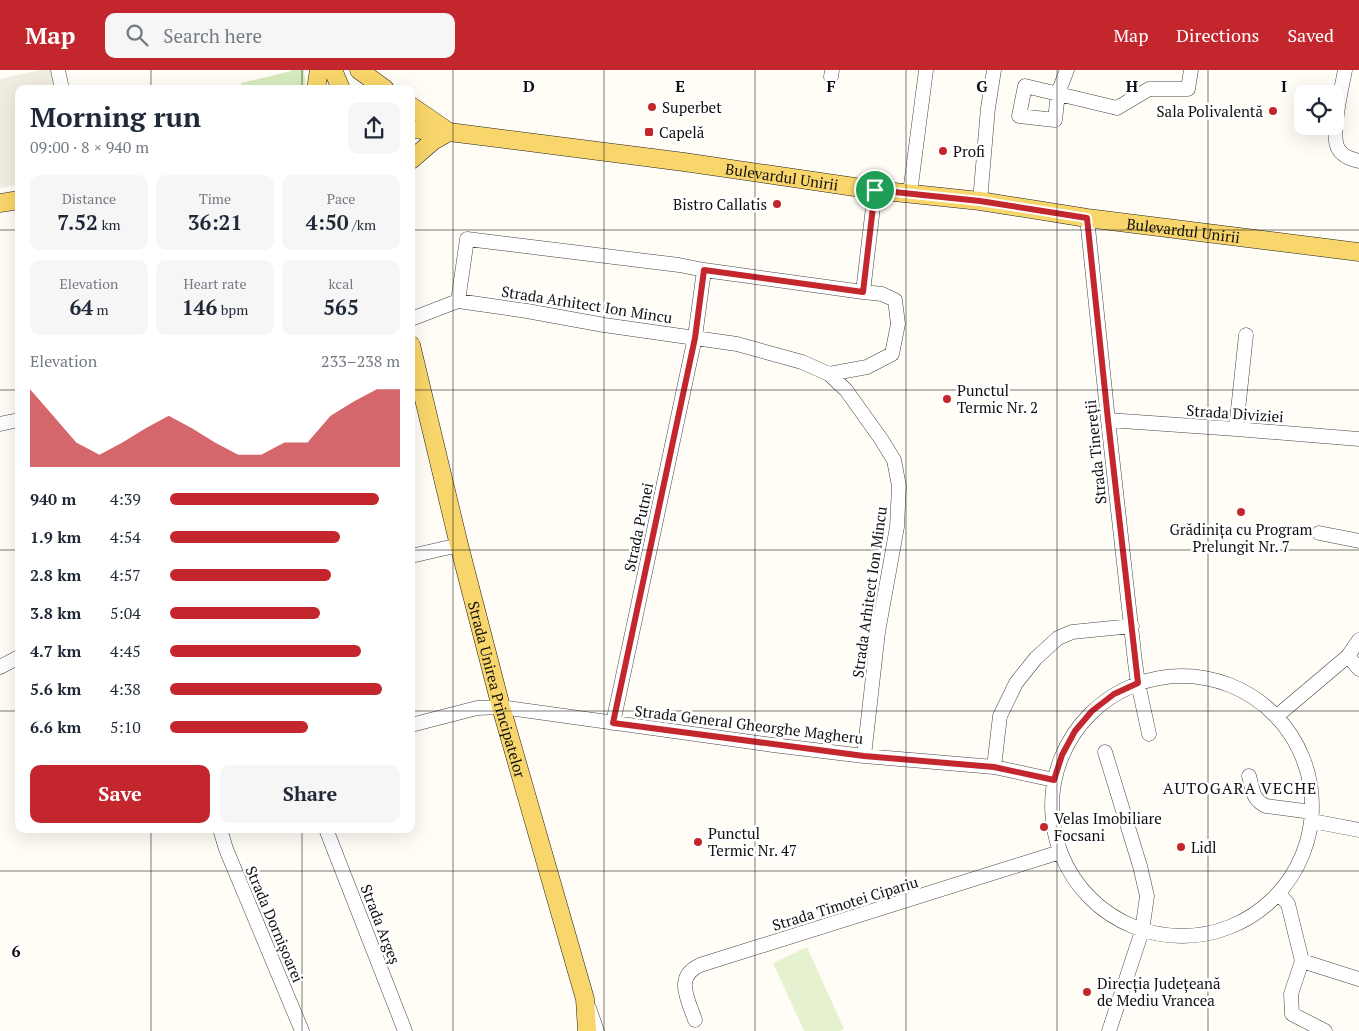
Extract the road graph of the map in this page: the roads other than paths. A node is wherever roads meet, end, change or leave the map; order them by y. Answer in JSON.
{"nodes":[{"id":1,"x":58,"y":70,"type":"edge"},
{"id":2,"x":319,"y":70,"type":"edge"},
{"id":3,"x":333,"y":70,"type":"edge"},
{"id":4,"x":359,"y":70,"type":"edge"},
{"id":5,"x":926,"y":70,"type":"edge"},
{"id":6,"x":994,"y":70,"type":"edge"},
{"id":7,"x":1067,"y":70,"type":"edge"},
{"id":8,"x":1191,"y":70,"type":"edge"},
{"id":9,"x":1345,"y":70,"type":"edge"},
{"id":10,"x":61,"y":85,"type":"edge"},
{"id":11,"x":317,"y":85,"type":"edge"},
{"id":12,"x":339,"y":85,"type":"edge"},
{"id":13,"x":380,"y":85,"type":"edge"},
{"id":14,"x":1058,"y":93,"type":"junction"},
{"id":15,"x":415,"y":109,"type":"edge"},
{"id":16,"x":415,"y":128,"type":"edge"},
{"id":17,"x":449,"y":132,"type":"junction"},
{"id":18,"x":415,"y":157,"type":"edge"},
{"id":19,"x":1359,"y":161,"type":"edge"},
{"id":20,"x":875,"y":190,"type":"junction"},
{"id":21,"x":910,"y":193,"type":"junction"},
{"id":22,"x":15,"y":201,"type":"edge"},
{"id":23,"x":980,"y":201,"type":"junction"},
{"id":24,"x":0,"y":204,"type":"edge"},
{"id":25,"x":1087,"y":218,"type":"junction"},
{"id":26,"x":1359,"y":252,"type":"edge"},
{"id":27,"x":704,"y":270,"type":"junction"},
{"id":28,"x":863,"y":292,"type":"junction"},
{"id":29,"x":458,"y":301,"type":"junction"},
{"id":30,"x":415,"y":317,"type":"edge"},
{"id":31,"x":1246,"y":335,"type":"dead end"},
{"id":32,"x":695,"y":338,"type":"junction"},
{"id":33,"x":415,"y":363,"type":"edge"},
{"id":34,"x":829,"y":374,"type":"junction"},
{"id":35,"x":1108,"y":420,"type":"junction"},
{"id":36,"x":15,"y":421,"type":"edge"},
{"id":37,"x":0,"y":424,"type":"edge"},
{"id":38,"x":1236,"y":428,"type":"junction"},
{"id":39,"x":1359,"y":439,"type":"edge"},
{"id":40,"x":1319,"y":533,"type":"dead end"},
{"id":41,"x":1359,"y":540,"type":"edge"},
{"id":42,"x":459,"y":545,"type":"junction"},
{"id":43,"x":415,"y":555,"type":"edge"},
{"id":44,"x":1132,"y":626,"type":"junction"},
{"id":45,"x":1359,"y":640,"type":"edge"},
{"id":46,"x":1348,"y":656,"type":"junction"},
{"id":47,"x":15,"y":659,"type":"edge"},
{"id":48,"x":0,"y":667,"type":"edge"},
{"id":49,"x":1359,"y":669,"type":"edge"},
{"id":50,"x":1138,"y":683,"type":"junction"},
{"id":51,"x":501,"y":707,"type":"junction"},
{"id":52,"x":1277,"y":716,"type":"junction"},
{"id":53,"x":613,"y":723,"type":"junction"},
{"id":54,"x":415,"y":724,"type":"edge"},
{"id":55,"x":1149,"y":734,"type":"dead end"},
{"id":56,"x":1105,"y":752,"type":"dead end"},
{"id":57,"x":864,"y":756,"type":"junction"},
{"id":58,"x":994,"y":767,"type":"junction"},
{"id":59,"x":1248,"y":776,"type":"dead end"},
{"id":60,"x":1054,"y":780,"type":"junction"},
{"id":61,"x":1312,"y":816,"type":"junction"},
{"id":62,"x":1359,"y":830,"type":"edge"},
{"id":63,"x":221,"y":833,"type":"edge"},
{"id":64,"x":328,"y":833,"type":"edge"},
{"id":65,"x":1060,"y":852,"type":"junction"},
{"id":66,"x":1279,"y":894,"type":"junction"},
{"id":67,"x":1142,"y":931,"type":"junction"},
{"id":68,"x":1302,"y":961,"type":"junction"},
{"id":69,"x":1359,"y":979,"type":"edge"},
{"id":70,"x":585,"y":999,"type":"junction"},
{"id":71,"x":695,"y":1020,"type":"dead end"},
{"id":72,"x":302,"y":1031,"type":"edge"},
{"id":73,"x":405,"y":1031,"type":"edge"},
{"id":74,"x":587,"y":1031,"type":"edge"},
{"id":75,"x":597,"y":1031,"type":"edge"},
{"id":76,"x":1109,"y":1031,"type":"edge"},
{"id":77,"x":1326,"y":1031,"type":"edge"}],
"edges":[{"from":1,"to":10,"type":"street"},
{"from":2,"to":11,"type":"main road"},
{"from":3,"to":12,"type":"main road"},
{"from":4,"to":13,"type":"main road"},
{"from":5,"to":21,"type":"street"},
{"from":6,"to":23,"type":"street"},
{"from":7,"to":14,"type":"street"},
{"from":8,"to":14,"type":"street"},
{"from":9,"to":19,"type":"street"},
{"from":14,"to":14,"type":"street"},
{"from":15,"to":17,"type":"main road"},
{"from":16,"to":17,"type":"main road","name":"Bulevardul Unirii"},
{"from":17,"to":18,"type":"main road"},
{"from":17,"to":20,"type":"main road","name":"Bulevardul Unirii"},
{"from":20,"to":21,"type":"main road","name":"Bulevardul Unirii"},
{"from":20,"to":28,"type":"street"},
{"from":21,"to":23,"type":"main road","name":"Bulevardul Unirii"},
{"from":22,"to":24,"type":"main road"},
{"from":23,"to":25,"type":"main road","name":"Bulevardul Unirii"},
{"from":25,"to":26,"type":"main road","name":"Bulevardul Unirii"},
{"from":25,"to":35,"type":"street","name":"Strada Tinereții"},
{"from":27,"to":28,"type":"street"},
{"from":27,"to":29,"type":"street"},
{"from":27,"to":32,"type":"street","name":"Strada Putnei"},
{"from":28,"to":34,"type":"street"},
{"from":29,"to":30,"type":"street","name":"Strada Arhitect Ion Mincu"},
{"from":29,"to":32,"type":"street","name":"Strada Arhitect Ion Mincu"},
{"from":31,"to":38,"type":"street"},
{"from":32,"to":34,"type":"street","name":"Strada Arhitect Ion Mincu"},
{"from":32,"to":53,"type":"street","name":"Strada Putnei"},
{"from":33,"to":42,"type":"main road","name":"Strada Unirea Principatelor"},
{"from":34,"to":57,"type":"street","name":"Strada Arhitect Ion Mincu"},
{"from":35,"to":38,"type":"street","name":"Strada Diviziei"},
{"from":35,"to":44,"type":"street","name":"Strada Tinereții"},
{"from":36,"to":37,"type":"street"},
{"from":38,"to":39,"type":"street","name":"Strada Diviziei"},
{"from":40,"to":41,"type":"street"},
{"from":42,"to":43,"type":"street"},
{"from":42,"to":51,"type":"main road","name":"Strada Unirea Principatelor"},
{"from":44,"to":50,"type":"street","name":"Strada Tinereții"},
{"from":44,"to":58,"type":"street"},
{"from":45,"to":46,"type":"street"},
{"from":46,"to":49,"type":"street"},
{"from":46,"to":52,"type":"street"},
{"from":47,"to":48,"type":"street"},
{"from":50,"to":52,"type":"street"},
{"from":50,"to":55,"type":"street","name":"Strada Tinereții"},
{"from":50,"to":60,"type":"street"},
{"from":51,"to":53,"type":"street","name":"Strada General Gheorghe Magheru"},
{"from":51,"to":54,"type":"street","name":"Strada General Gheorghe Magheru"},
{"from":51,"to":70,"type":"main road","name":"Strada Unirea Principatelor"},
{"from":52,"to":61,"type":"street"},
{"from":53,"to":57,"type":"street","name":"Strada General Gheorghe Magheru"},
{"from":56,"to":67,"type":"street"},
{"from":57,"to":58,"type":"street","name":"Strada General Gheorghe Magheru"},
{"from":58,"to":60,"type":"street","name":"Strada General Gheorghe Magheru"},
{"from":59,"to":61,"type":"street"},
{"from":60,"to":65,"type":"street"},
{"from":61,"to":62,"type":"street"},
{"from":61,"to":66,"type":"street"},
{"from":63,"to":72,"type":"street","name":"Strada Dornișoarei"},
{"from":64,"to":73,"type":"street","name":"Strada Argeș"},
{"from":65,"to":67,"type":"street"},
{"from":65,"to":71,"type":"street","name":"Strada Timotei Cipariu"},
{"from":66,"to":67,"type":"street"},
{"from":66,"to":68,"type":"street"},
{"from":67,"to":76,"type":"street"},
{"from":68,"to":69,"type":"street"},
{"from":68,"to":77,"type":"street"},
{"from":70,"to":74,"type":"main road","name":"Strada Unirea Principatelor"},
{"from":70,"to":75,"type":"street"}]}
